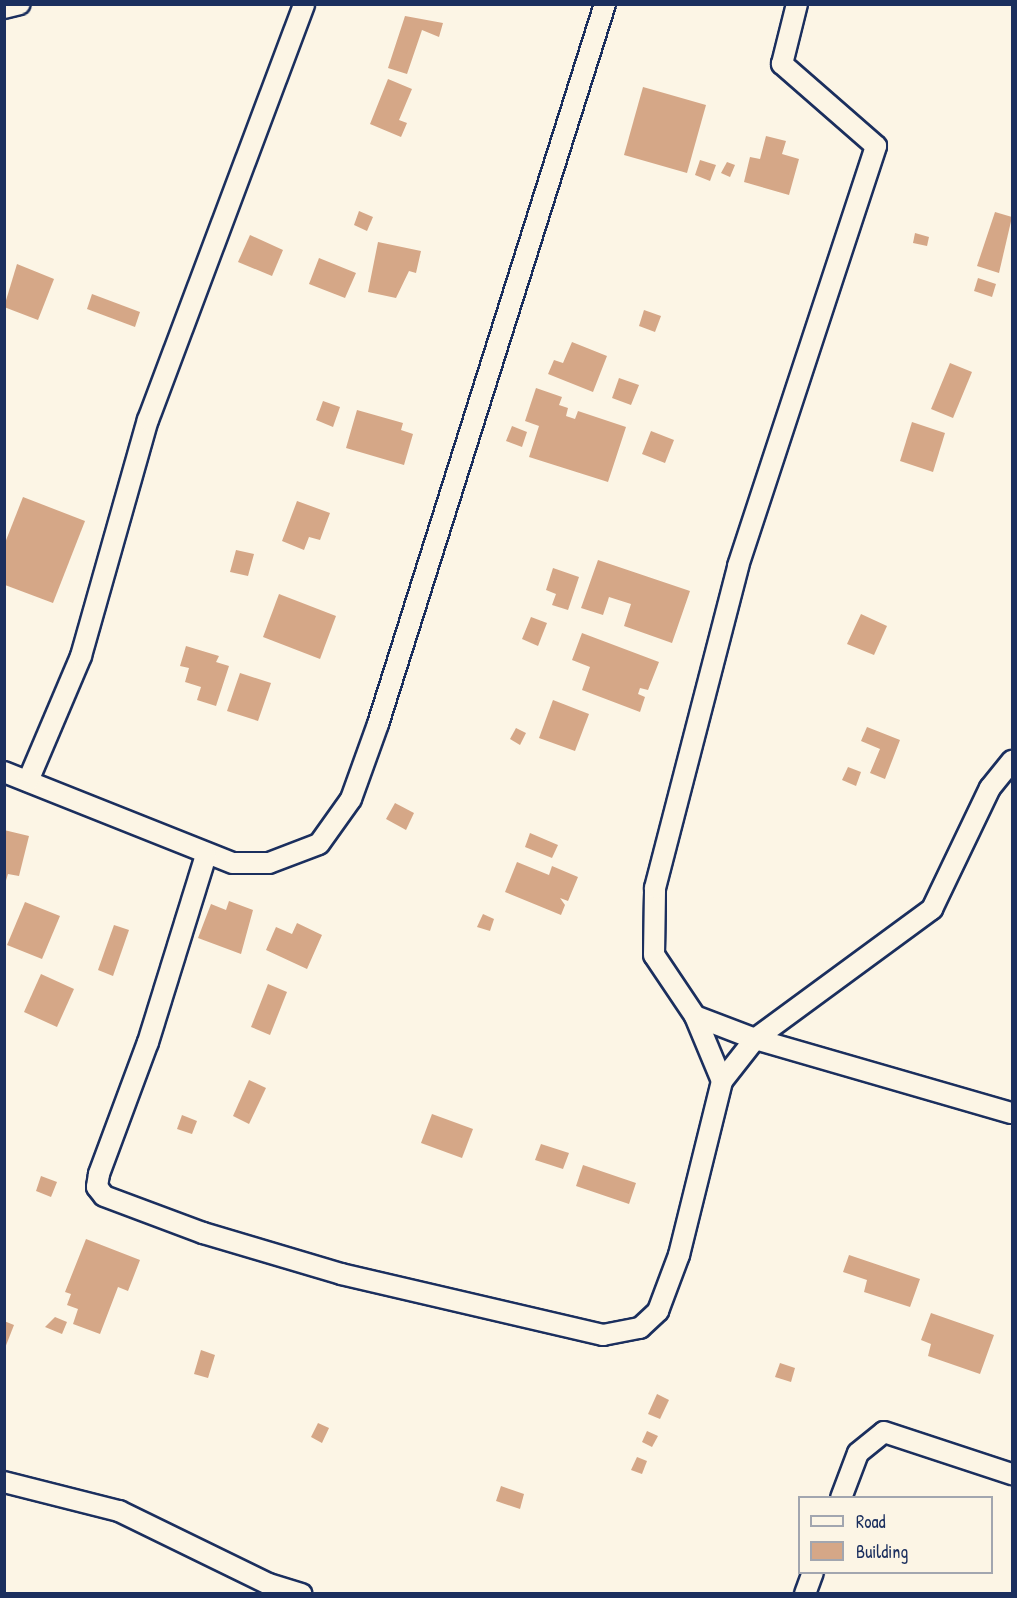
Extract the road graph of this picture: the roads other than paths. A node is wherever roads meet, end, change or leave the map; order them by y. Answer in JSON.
{"nodes":[{"id":1,"x":20,"y":4,"type":"edge"},
{"id":2,"x":304,"y":4,"type":"edge"},
{"id":3,"x":605,"y":4,"type":"edge"},
{"id":4,"x":797,"y":4,"type":"edge"},
{"id":5,"x":4,"y":8,"type":"edge"},
{"id":6,"x":1012,"y":761,"type":"edge"},
{"id":7,"x":4,"y":772,"type":"edge"},
{"id":8,"x":28,"y":781,"type":"junction"},
{"id":9,"x":206,"y":855,"type":"junction"},
{"id":10,"x":695,"y":1016,"type":"junction"},
{"id":11,"x":755,"y":1039,"type":"junction"},
{"id":12,"x":722,"y":1081,"type":"junction"},
{"id":13,"x":1012,"y":1113,"type":"edge"},
{"id":14,"x":1012,"y":1474,"type":"edge"},
{"id":15,"x":4,"y":1482,"type":"edge"},
{"id":16,"x":841,"y":1496,"type":"edge"},
{"id":17,"x":812,"y":1574,"type":"edge"},
{"id":18,"x":301,"y":1593,"type":"edge"},
{"id":19,"x":805,"y":1593,"type":"edge"}],
"edges":[{"from":1,"to":5,"type":"street"},
{"from":2,"to":8,"type":"street"},
{"from":3,"to":9,"type":"street"},
{"from":4,"to":10,"type":"street"},
{"from":6,"to":11,"type":"street"},
{"from":7,"to":8,"type":"street"},
{"from":8,"to":9,"type":"street"},
{"from":9,"to":12,"type":"street"},
{"from":10,"to":11,"type":"street"},
{"from":10,"to":12,"type":"street"},
{"from":11,"to":12,"type":"street"},
{"from":11,"to":13,"type":"street"},
{"from":14,"to":16,"type":"street"},
{"from":15,"to":18,"type":"street"},
{"from":17,"to":19,"type":"street"}]}
